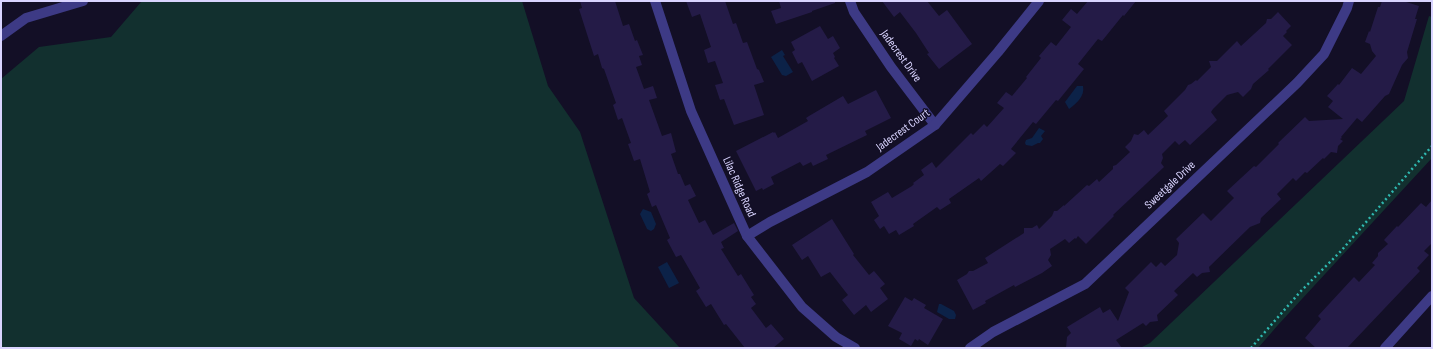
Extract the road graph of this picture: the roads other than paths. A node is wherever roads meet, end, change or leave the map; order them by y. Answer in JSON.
{"nodes":[{"id":1,"x":83,"y":1,"type":"edge"},
{"id":2,"x":655,"y":1,"type":"edge"},
{"id":3,"x":850,"y":1,"type":"edge"},
{"id":4,"x":1039,"y":1,"type":"edge"},
{"id":5,"x":1349,"y":1,"type":"edge"},
{"id":6,"x":1,"y":36,"type":"edge"},
{"id":7,"x":935,"y":125,"type":"junction"},
{"id":8,"x":747,"y":236,"type":"junction"},
{"id":9,"x":1432,"y":296,"type":"edge"},
{"id":10,"x":855,"y":348,"type":"edge"},
{"id":11,"x":970,"y":348,"type":"edge"},
{"id":12,"x":1385,"y":348,"type":"edge"}],
"edges":[{"from":1,"to":6,"type":"street"},
{"from":2,"to":8,"type":"street","name":"Lilac Ridge Road"},
{"from":3,"to":7,"type":"street","name":"Jadecrest Drive"},
{"from":4,"to":7,"type":"street","name":"Jadecrest Court"},
{"from":5,"to":11,"type":"street","name":"Sweetgale Drive"},
{"from":7,"to":8,"type":"street","name":"Jadecrest Court"},
{"from":8,"to":10,"type":"street","name":"Lilac Ridge Road"},
{"from":9,"to":12,"type":"street"}]}
